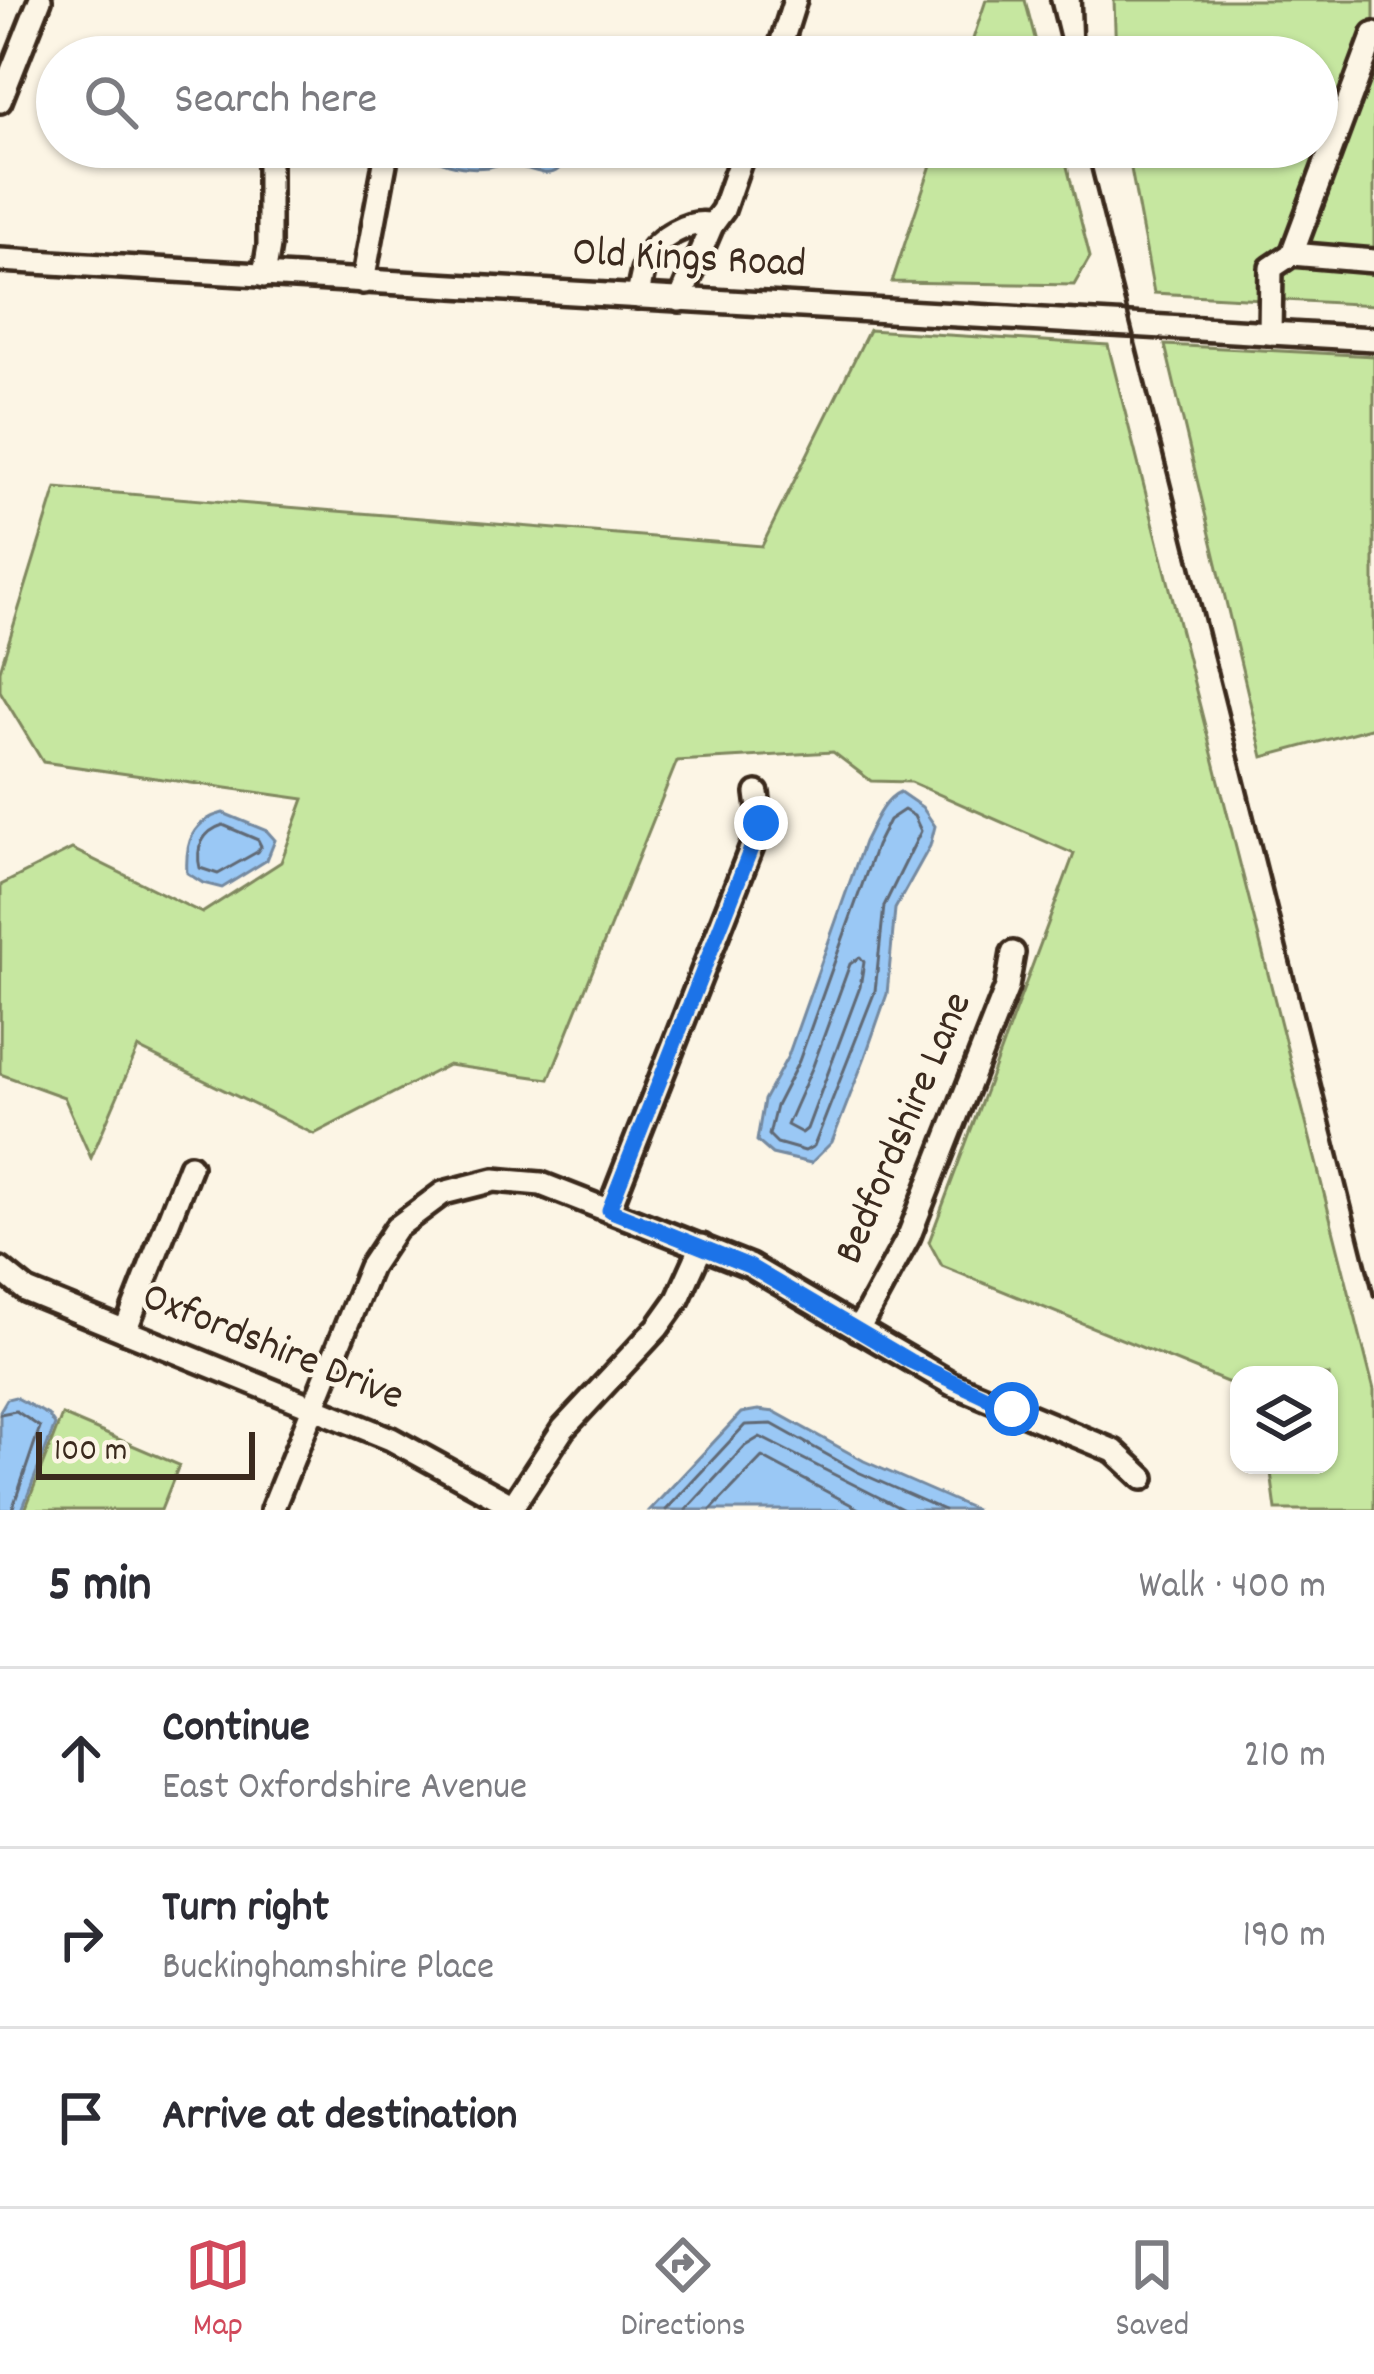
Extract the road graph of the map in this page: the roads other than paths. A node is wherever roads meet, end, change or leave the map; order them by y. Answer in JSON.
{"nodes":[{"id":1,"x":40,"y":0,"type":"edge"},
{"id":2,"x":795,"y":0,"type":"edge"},
{"id":3,"x":1374,"y":34,"type":"edge"},
{"id":4,"x":784,"y":36,"type":"edge"},
{"id":5,"x":7,"y":63,"type":"edge"},
{"id":6,"x":0,"y":100,"type":"edge"},
{"id":7,"x":1338,"y":131,"type":"edge"},
{"id":8,"x":269,"y":168,"type":"edge"},
{"id":9,"x":384,"y":168,"type":"edge"},
{"id":10,"x":738,"y":168,"type":"edge"},
{"id":11,"x":1324,"y":168,"type":"edge"},
{"id":12,"x":712,"y":225,"type":"junction"},
{"id":13,"x":1292,"y":254,"type":"junction"},
{"id":14,"x":0,"y":260,"type":"edge"},
{"id":15,"x":1374,"y":261,"type":"edge"},
{"id":16,"x":264,"y":276,"type":"junction"},
{"id":17,"x":363,"y":282,"type":"junction"},
{"id":18,"x":638,"y":297,"type":"junction"},
{"id":19,"x":680,"y":300,"type":"junction"},
{"id":20,"x":1270,"y":333,"type":"junction"},
{"id":21,"x":1374,"y":339,"type":"edge"},
{"id":22,"x":758,"y":794,"type":"dead end"},
{"id":23,"x":1013,"y":953,"type":"dead end"},
{"id":24,"x":190,"y":1166,"type":"dead end"},
{"id":25,"x":609,"y":1210,"type":"junction"},
{"id":26,"x":702,"y":1246,"type":"junction"},
{"id":27,"x":0,"y":1269,"type":"edge"},
{"id":28,"x":858,"y":1330,"type":"junction"},
{"id":29,"x":125,"y":1331,"type":"junction"},
{"id":30,"x":313,"y":1407,"type":"junction"},
{"id":31,"x":1143,"y":1478,"type":"dead end"},
{"id":32,"x":511,"y":1508,"type":"edge"},
{"id":33,"x":272,"y":1510,"type":"edge"}],
"edges":[{"from":1,"to":5,"type":"street"},
{"from":2,"to":4,"type":"street"},
{"from":3,"to":7,"type":"street"},
{"from":5,"to":6,"type":"street"},
{"from":8,"to":16,"type":"street"},
{"from":9,"to":17,"type":"street"},
{"from":10,"to":12,"type":"street"},
{"from":11,"to":13,"type":"street"},
{"from":12,"to":18,"type":"street"},
{"from":12,"to":19,"type":"street"},
{"from":13,"to":15,"type":"street"},
{"from":13,"to":20,"type":"street"},
{"from":14,"to":16,"type":"street","name":"Old Kings Road"},
{"from":16,"to":17,"type":"street","name":"Old Kings Road"},
{"from":17,"to":18,"type":"street","name":"Old Kings Road"},
{"from":18,"to":19,"type":"street","name":"Old Kings Road"},
{"from":19,"to":20,"type":"street","name":"Old Kings Road"},
{"from":20,"to":21,"type":"street","name":"Old Kings Road"},
{"from":22,"to":25,"type":"street"},
{"from":23,"to":28,"type":"street","name":"Bedfordshire Lane"},
{"from":24,"to":29,"type":"street"},
{"from":25,"to":26,"type":"street"},
{"from":25,"to":30,"type":"street"},
{"from":26,"to":28,"type":"street"},
{"from":26,"to":32,"type":"street"},
{"from":27,"to":29,"type":"street","name":"Oxfordshire Drive"},
{"from":28,"to":31,"type":"street"},
{"from":29,"to":30,"type":"street","name":"Oxfordshire Drive"},
{"from":30,"to":32,"type":"street","name":"Oxfordshire Drive"},
{"from":30,"to":33,"type":"street"}]}
